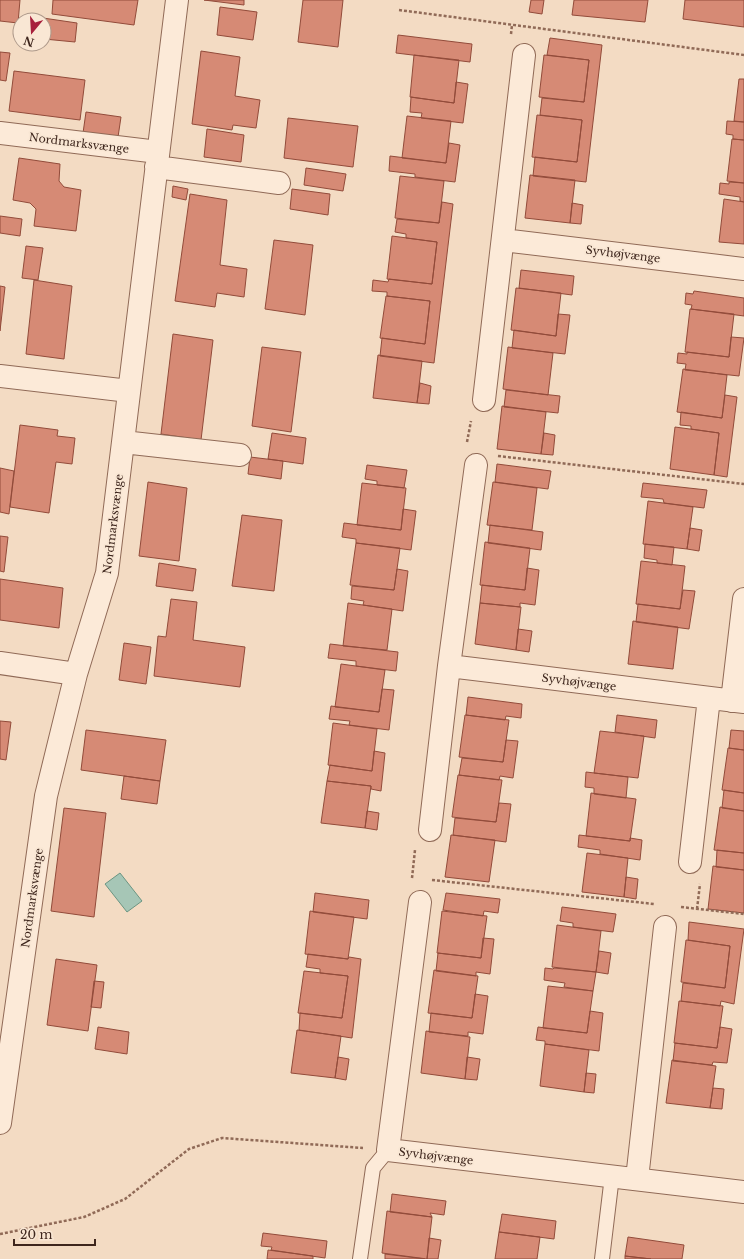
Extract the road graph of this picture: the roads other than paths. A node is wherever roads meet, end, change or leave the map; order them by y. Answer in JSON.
{"nodes":[{"id":1,"x":177,"y":0,"type":"edge"},
{"id":2,"x":524,"y":55,"type":"dead end"},
{"id":3,"x":0,"y":133,"type":"edge"},
{"id":4,"x":157,"y":160,"type":"junction"},
{"id":5,"x":279,"y":183,"type":"dead end"},
{"id":6,"x":503,"y":240,"type":"junction"},
{"id":7,"x":744,"y":269,"type":"edge"},
{"id":8,"x":0,"y":376,"type":"edge"},
{"id":9,"x":129,"y":391,"type":"junction"},
{"id":10,"x":484,"y":400,"type":"road end"},
{"id":11,"x":123,"y":442,"type":"junction"},
{"id":12,"x":240,"y":455,"type":"dead end"},
{"id":13,"x":476,"y":465,"type":"road end"},
{"id":14,"x":744,"y":599,"type":"edge"},
{"id":15,"x":0,"y":663,"type":"edge"},
{"id":16,"x":450,"y":666,"type":"junction"},
{"id":17,"x":76,"y":674,"type":"junction"},
{"id":18,"x":709,"y":698,"type":"junction"},
{"id":19,"x":738,"y":702,"type":"edge"},
{"id":20,"x":430,"y":830,"type":"dead end"},
{"id":21,"x":690,"y":862,"type":"dead end"},
{"id":22,"x":420,"y":902,"type":"road end"},
{"id":23,"x":665,"y":927,"type":"road end"},
{"id":24,"x":0,"y":1124,"type":"edge"},
{"id":25,"x":388,"y":1150,"type":"junction"},
{"id":26,"x":612,"y":1176,"type":"junction"},
{"id":27,"x":637,"y":1179,"type":"junction"},
{"id":28,"x":744,"y":1192,"type":"edge"},
{"id":29,"x":360,"y":1259,"type":"edge"},
{"id":30,"x":602,"y":1259,"type":"edge"}],
"edges":[{"from":1,"to":4,"type":"street","name":"Nordmarksvænge"},
{"from":2,"to":6,"type":"street"},
{"from":3,"to":4,"type":"street","name":"Nordmarksvænge"},
{"from":4,"to":5,"type":"street","name":"Nordmarksvænge"},
{"from":4,"to":9,"type":"street","name":"Nordmarksvænge"},
{"from":6,"to":7,"type":"street","name":"Syvhøjvænge"},
{"from":6,"to":10,"type":"street"},
{"from":8,"to":9,"type":"street"},
{"from":9,"to":11,"type":"street","name":"Nordmarksvænge"},
{"from":11,"to":12,"type":"street"},
{"from":11,"to":17,"type":"street","name":"Nordmarksvænge"},
{"from":13,"to":16,"type":"street"},
{"from":14,"to":19,"type":"street","name":"Syvhøjvænge"},
{"from":15,"to":17,"type":"street"},
{"from":16,"to":18,"type":"street","name":"Syvhøjvænge"},
{"from":16,"to":20,"type":"street"},
{"from":17,"to":24,"type":"street","name":"Nordmarksvænge"},
{"from":18,"to":19,"type":"street","name":"Syvhøjvænge"},
{"from":18,"to":21,"type":"street"},
{"from":22,"to":25,"type":"street","name":"Syvhøjvænge"},
{"from":23,"to":27,"type":"street"},
{"from":25,"to":26,"type":"street","name":"Syvhøjvænge"},
{"from":25,"to":29,"type":"lane"},
{"from":26,"to":27,"type":"street","name":"Syvhøjvænge"},
{"from":26,"to":30,"type":"lane"},
{"from":27,"to":28,"type":"street","name":"Syvhøjvænge"}]}
